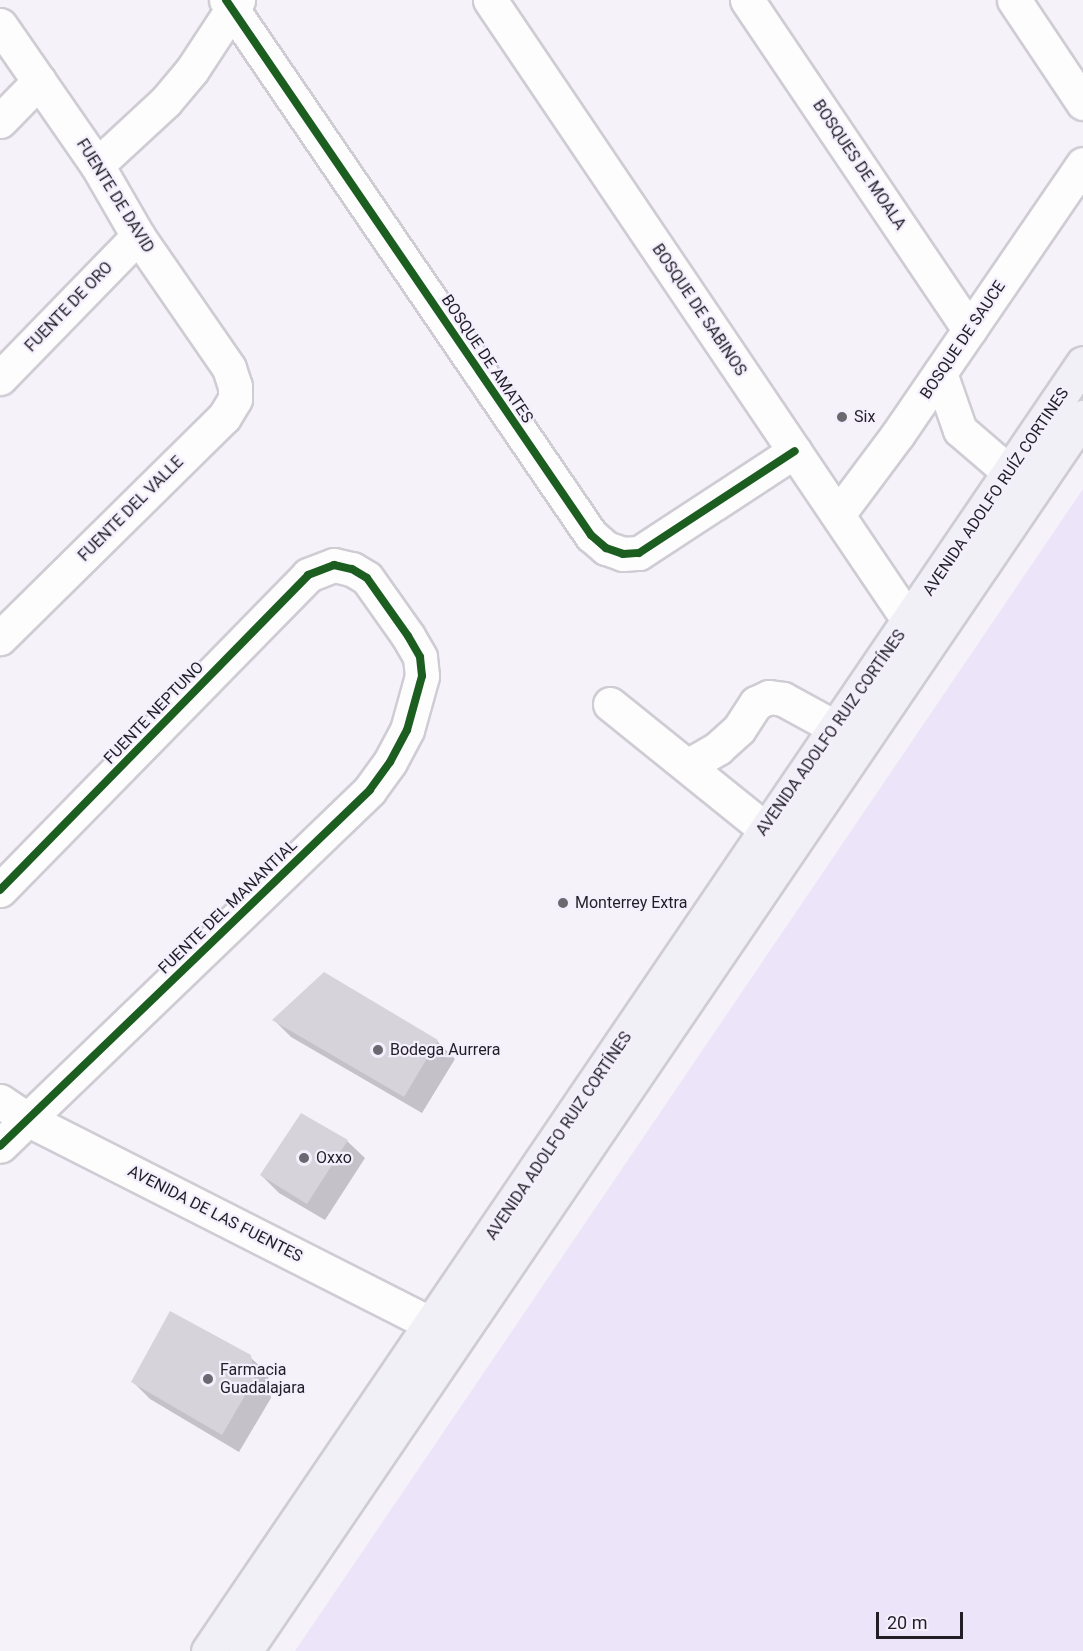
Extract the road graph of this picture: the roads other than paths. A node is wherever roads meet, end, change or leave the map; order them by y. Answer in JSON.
{"nodes":[{"id":1,"x":490,"y":0,"type":"edge"},
{"id":2,"x":747,"y":0,"type":"edge"},
{"id":3,"x":232,"y":3,"type":"edge"},
{"id":4,"x":1022,"y":4,"type":"edge"},
{"id":5,"x":0,"y":25,"type":"edge"},
{"id":6,"x":39,"y":81,"type":"junction"},
{"id":7,"x":1083,"y":103,"type":"edge"},
{"id":8,"x":0,"y":121,"type":"edge"},
{"id":9,"x":1083,"y":164,"type":"edge"},
{"id":10,"x":97,"y":165,"type":"junction"},
{"id":11,"x":138,"y":236,"type":"junction"},
{"id":12,"x":970,"y":330,"type":"junction"},
{"id":13,"x":1083,"y":363,"type":"edge"},
{"id":14,"x":229,"y":368,"type":"joint"},
{"id":15,"x":940,"y":373,"type":"junction"},
{"id":16,"x":0,"y":378,"type":"edge"},
{"id":17,"x":1083,"y":417,"type":"edge"},
{"id":18,"x":795,"y":451,"type":"junction"},
{"id":19,"x":1008,"y":472,"type":"junction"},
{"id":20,"x":839,"y":513,"type":"junction"},
{"id":21,"x":1010,"y":525,"type":"junction"},
{"id":22,"x":334,"y":565,"type":"joint"},
{"id":23,"x":964,"y":593,"type":"junction"},
{"id":24,"x":909,"y":621,"type":"junction"},
{"id":25,"x":0,"y":638,"type":"edge"},
{"id":26,"x":610,"y":704,"type":"dead end"},
{"id":27,"x":836,"y":728,"type":"junction"},
{"id":28,"x":689,"y":765,"type":"junction"},
{"id":29,"x":765,"y":829,"type":"junction"},
{"id":30,"x":0,"y":890,"type":"edge"},
{"id":31,"x":0,"y":1101,"type":"edge"},
{"id":32,"x":27,"y":1119,"type":"junction"},
{"id":33,"x":0,"y":1146,"type":"edge"},
{"id":34,"x":445,"y":1331,"type":"junction"},
{"id":35,"x":208,"y":1651,"type":"edge"},
{"id":36,"x":245,"y":1651,"type":"edge"}],
"edges":[{"from":1,"to":18,"type":"street","name":"BOSQUE DE SABINOS"},
{"from":2,"to":12,"type":"street","name":"BOSQUES DE MOALA"},
{"from":3,"to":10,"type":"street"},
{"from":3,"to":18,"type":"street","name":"BOSQUE DE AMATES"},
{"from":4,"to":7,"type":"street"},
{"from":5,"to":6,"type":"street","name":"FUENTE DE DAVID"},
{"from":6,"to":8,"type":"street"},
{"from":6,"to":10,"type":"street","name":"FUENTE DE DAVID"},
{"from":9,"to":12,"type":"street","name":"BOSQUE DE SAUCE"},
{"from":10,"to":11,"type":"street","name":"FUENTE DE DAVID"},
{"from":11,"to":14,"type":"street","name":"FUENTE DE DAVID"},
{"from":11,"to":16,"type":"street","name":"FUENTE DE ORO"},
{"from":12,"to":15,"type":"street","name":"BOSQUE DE SAUCE"},
{"from":13,"to":19,"type":"main road","name":"AVENIDA ADOLFO RUÍZ CORTINES"},
{"from":14,"to":25,"type":"street","name":"FUENTE DEL VALLE"},
{"from":15,"to":19,"type":"street"},
{"from":15,"to":20,"type":"street","name":"BOSQUE DE SAUCE"},
{"from":17,"to":21,"type":"main road"},
{"from":18,"to":20,"type":"street","name":"BOSQUE DE SABINOS"},
{"from":19,"to":21,"type":"street"},
{"from":19,"to":24,"type":"main road","name":"AVENIDA ADOLFO RUÍZ CORTINES"},
{"from":20,"to":24,"type":"street","name":"BOSQUE DE SABINOS"},
{"from":21,"to":23,"type":"main road"},
{"from":22,"to":30,"type":"street","name":"FUENTE NEPTUNO"},
{"from":22,"to":32,"type":"street","name":"FUENTE DEL MANANTIAL"},
{"from":23,"to":24,"type":"street"},
{"from":23,"to":34,"type":"main road"},
{"from":24,"to":27,"type":"main road","name":"AVENIDA ADOLFO RUIZ CORTÍNES"},
{"from":26,"to":28,"type":"street"},
{"from":27,"to":28,"type":"street"},
{"from":27,"to":29,"type":"main road","name":"AVENIDA ADOLFO RUIZ CORTÍNES"},
{"from":28,"to":29,"type":"street"},
{"from":29,"to":34,"type":"main road","name":"AVENIDA ADOLFO RUIZ CORTÍNES"},
{"from":31,"to":32,"type":"street","name":"AVENIDA DE LAS FUENTES"},
{"from":32,"to":33,"type":"street","name":"FUENTE DEL MANANTIAL"},
{"from":32,"to":34,"type":"street","name":"AVENIDA DE LAS FUENTES"},
{"from":34,"to":35,"type":"main road","name":"AVENIDA ADOLFO RUIZ CORTÍNES"},
{"from":34,"to":36,"type":"main road"}]}
